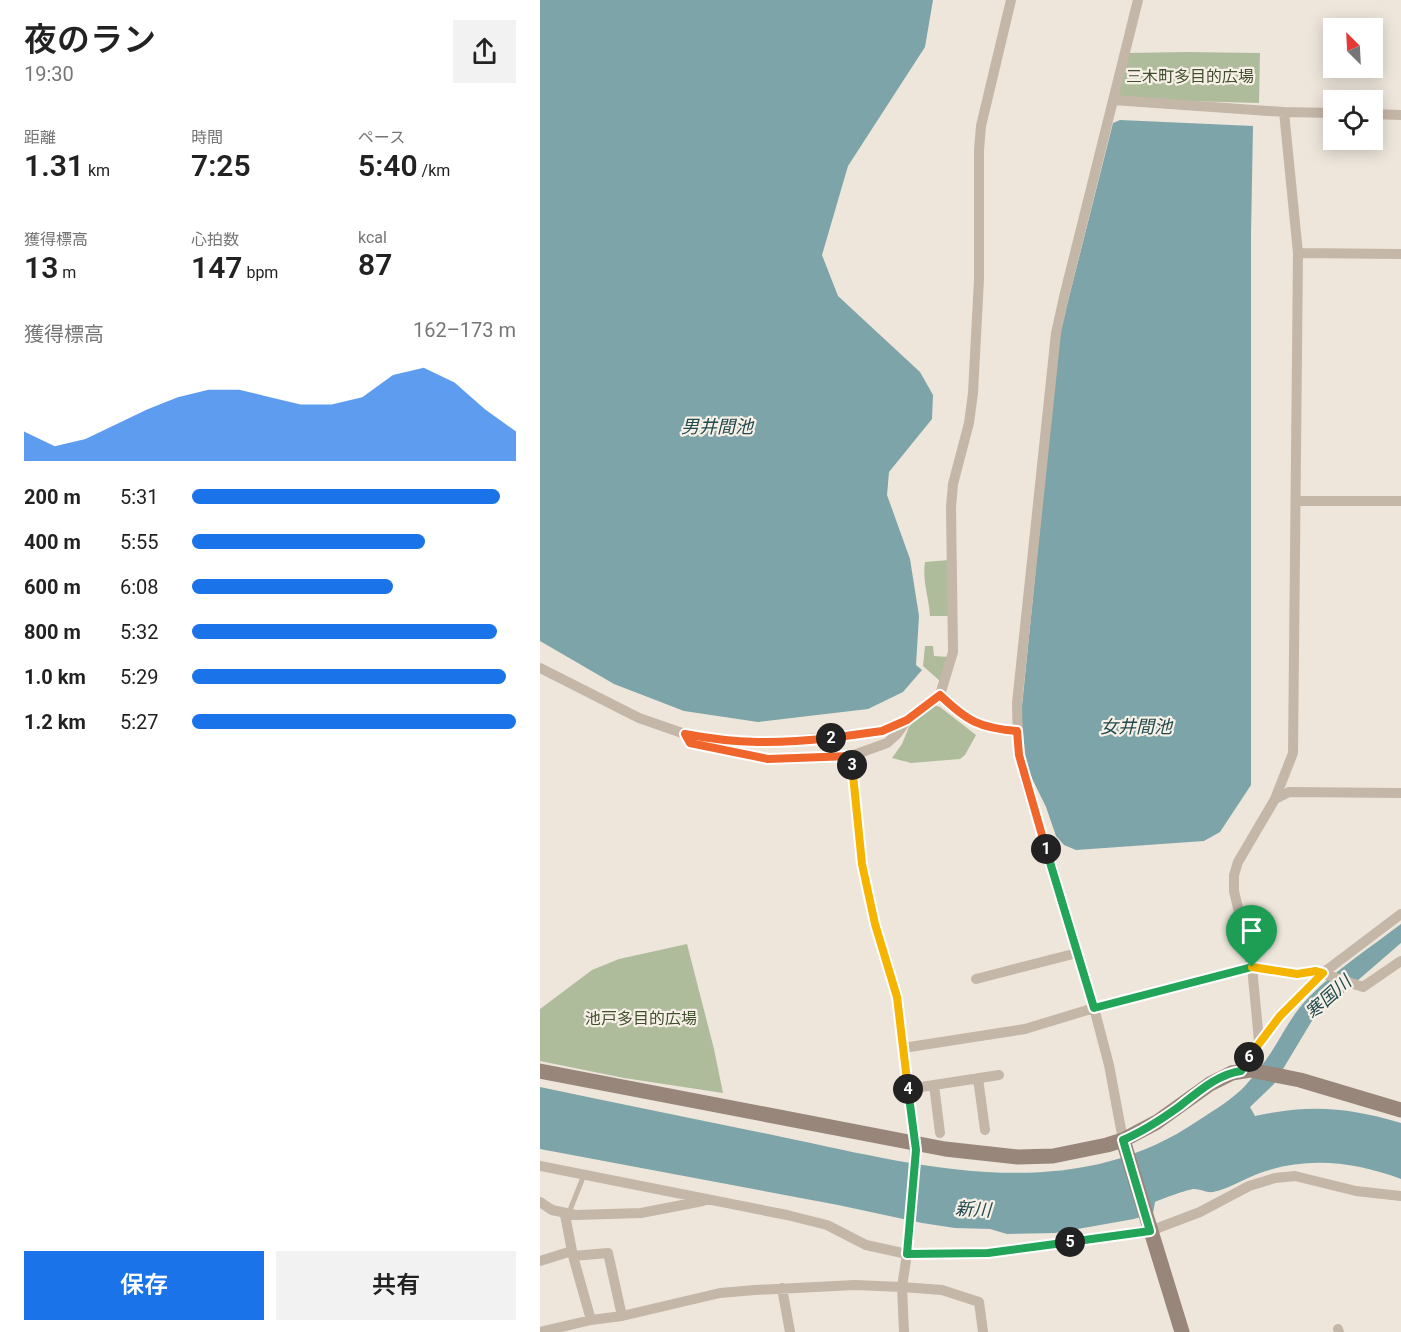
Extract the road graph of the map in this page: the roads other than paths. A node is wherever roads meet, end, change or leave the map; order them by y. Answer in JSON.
{"nodes":[{"id":1,"x":1011,"y":0,"type":"edge"},
{"id":2,"x":1138,"y":0,"type":"edge"},
{"id":3,"x":1113,"y":100,"type":"junction"},
{"id":4,"x":1284,"y":112,"type":"junction"},
{"id":5,"x":1323,"y":113,"type":"edge"},
{"id":6,"x":1383,"y":114,"type":"edge"},
{"id":7,"x":1401,"y":115,"type":"edge"},
{"id":8,"x":1298,"y":253,"type":"junction"},
{"id":9,"x":1401,"y":254,"type":"edge"},
{"id":10,"x":1296,"y":501,"type":"junction"},
{"id":11,"x":1401,"y":501,"type":"edge"},
{"id":12,"x":540,"y":668,"type":"edge"},
{"id":13,"x":940,"y":695,"type":"junction"},
{"id":14,"x":907,"y":720,"type":"junction"},
{"id":15,"x":1017,"y":731,"type":"junction"},
{"id":16,"x":685,"y":734,"type":"junction"},
{"id":17,"x":851,"y":756,"type":"junction"},
{"id":18,"x":1401,"y":793,"type":"edge"},
{"id":19,"x":1275,"y":799,"type":"junction"},
{"id":20,"x":1401,"y":914,"type":"edge"},
{"id":21,"x":1077,"y":953,"type":"junction"},
{"id":22,"x":1401,"y":961,"type":"edge"},
{"id":23,"x":1252,"y":967,"type":"junction"},
{"id":24,"x":1326,"y":974,"type":"junction"},
{"id":25,"x":976,"y":979,"type":"dead end"},
{"id":26,"x":1094,"y":1008,"type":"junction"},
{"id":27,"x":1259,"y":1042,"type":"junction"},
{"id":28,"x":903,"y":1048,"type":"junction"},
{"id":29,"x":540,"y":1071,"type":"edge"},
{"id":30,"x":1246,"y":1071,"type":"junction"},
{"id":31,"x":999,"y":1075,"type":"dead end"},
{"id":32,"x":978,"y":1078,"type":"junction"},
{"id":33,"x":934,"y":1085,"type":"junction"},
{"id":34,"x":908,"y":1089,"type":"junction"},
{"id":35,"x":1401,"y":1110,"type":"edge"},
{"id":36,"x":985,"y":1130,"type":"dead end"},
{"id":37,"x":940,"y":1132,"type":"dead end"},
{"id":38,"x":1124,"y":1143,"type":"junction"},
{"id":39,"x":916,"y":1146,"type":"junction"},
{"id":40,"x":540,"y":1166,"type":"edge"},
{"id":41,"x":584,"y":1174,"type":"junction"},
{"id":42,"x":1401,"y":1196,"type":"edge"},
{"id":43,"x":711,"y":1200,"type":"junction"},
{"id":44,"x":540,"y":1202,"type":"edge"},
{"id":45,"x":567,"y":1215,"type":"junction"},
{"id":46,"x":1149,"y":1227,"type":"junction"},
{"id":47,"x":572,"y":1253,"type":"junction"},
{"id":48,"x":907,"y":1254,"type":"junction"},
{"id":49,"x":540,"y":1261,"type":"edge"},
{"id":50,"x":902,"y":1287,"type":"junction"},
{"id":51,"x":782,"y":1288,"type":"junction"},
{"id":52,"x":622,"y":1316,"type":"junction"},
{"id":53,"x":589,"y":1324,"type":"edge"},
{"id":54,"x":540,"y":1332,"type":"edge"},
{"id":55,"x":790,"y":1332,"type":"edge"},
{"id":56,"x":904,"y":1332,"type":"edge"},
{"id":57,"x":983,"y":1332,"type":"edge"},
{"id":58,"x":1182,"y":1332,"type":"edge"}],
"edges":[{"from":1,"to":13,"type":"street"},
{"from":2,"to":3,"type":"street"},
{"from":3,"to":4,"type":"street"},
{"from":3,"to":15,"type":"street"},
{"from":4,"to":5,"type":"street"},
{"from":4,"to":8,"type":"street"},
{"from":6,"to":7,"type":"street"},
{"from":8,"to":9,"type":"street"},
{"from":8,"to":10,"type":"street"},
{"from":10,"to":11,"type":"street"},
{"from":10,"to":19,"type":"street"},
{"from":12,"to":16,"type":"street"},
{"from":13,"to":14,"type":"street"},
{"from":13,"to":15,"type":"street"},
{"from":14,"to":16,"type":"street"},
{"from":14,"to":17,"type":"street"},
{"from":15,"to":21,"type":"street"},
{"from":16,"to":17,"type":"street"},
{"from":17,"to":28,"type":"street"},
{"from":18,"to":19,"type":"street"},
{"from":19,"to":23,"type":"street"},
{"from":20,"to":24,"type":"street"},
{"from":21,"to":25,"type":"street"},
{"from":21,"to":26,"type":"street"},
{"from":22,"to":24,"type":"street"},
{"from":23,"to":24,"type":"street"},
{"from":23,"to":26,"type":"street"},
{"from":23,"to":27,"type":"street"},
{"from":24,"to":27,"type":"street"},
{"from":26,"to":28,"type":"street"},
{"from":26,"to":38,"type":"street"},
{"from":27,"to":30,"type":"street"},
{"from":28,"to":34,"type":"street"},
{"from":29,"to":39,"type":"street"},
{"from":30,"to":35,"type":"street"},
{"from":30,"to":38,"type":"street"},
{"from":31,"to":32,"type":"street"},
{"from":32,"to":33,"type":"street"},
{"from":32,"to":36,"type":"street"},
{"from":33,"to":34,"type":"street"},
{"from":33,"to":37,"type":"street"},
{"from":34,"to":39,"type":"street"},
{"from":38,"to":39,"type":"street"},
{"from":38,"to":46,"type":"street"},
{"from":39,"to":48,"type":"street"},
{"from":40,"to":41,"type":"street"},
{"from":41,"to":43,"type":"street"},
{"from":41,"to":45,"type":"lane"},
{"from":42,"to":46,"type":"street"},
{"from":43,"to":45,"type":"street"},
{"from":43,"to":48,"type":"street"},
{"from":44,"to":45,"type":"street"},
{"from":45,"to":47,"type":"street"},
{"from":46,"to":48,"type":"street"},
{"from":46,"to":58,"type":"street"},
{"from":47,"to":49,"type":"street"},
{"from":47,"to":52,"type":"street"},
{"from":47,"to":53,"type":"street"},
{"from":48,"to":50,"type":"street"},
{"from":50,"to":51,"type":"street"},
{"from":50,"to":56,"type":"street"},
{"from":50,"to":57,"type":"street"},
{"from":51,"to":52,"type":"street"},
{"from":51,"to":55,"type":"street"},
{"from":52,"to":53,"type":"street"},
{"from":53,"to":54,"type":"street"}]}
